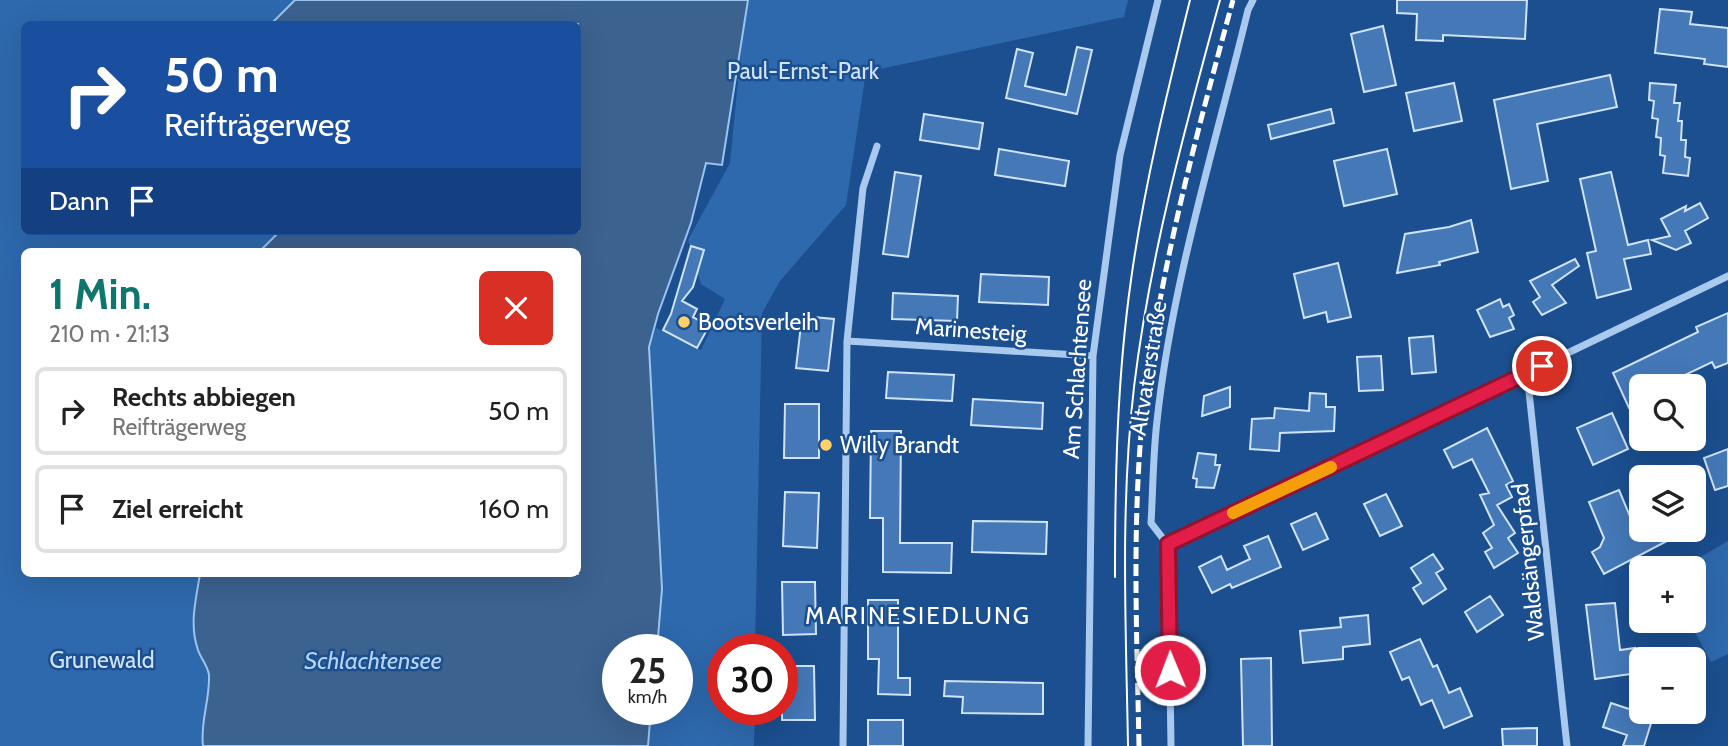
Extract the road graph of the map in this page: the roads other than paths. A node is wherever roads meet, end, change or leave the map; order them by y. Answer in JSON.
{"nodes":[{"id":1,"x":1158,"y":0,"type":"edge"},
{"id":2,"x":1253,"y":0,"type":"edge"},
{"id":3,"x":877,"y":146,"type":"dead end"},
{"id":4,"x":1728,"y":276,"type":"edge"},
{"id":5,"x":847,"y":341,"type":"junction"},
{"id":6,"x":1093,"y":356,"type":"junction"},
{"id":7,"x":1527,"y":373,"type":"junction"},
{"id":8,"x":1168,"y":544,"type":"junction"},
{"id":9,"x":843,"y":746,"type":"edge"},
{"id":10,"x":1088,"y":746,"type":"edge"},
{"id":11,"x":1171,"y":746,"type":"edge"},
{"id":12,"x":1567,"y":746,"type":"edge"}],
"edges":[{"from":1,"to":6,"type":"street","name":"Am Schlachtensee"},
{"from":2,"to":8,"type":"street","name":"Altvaterstraße"},
{"from":3,"to":5,"type":"street"},
{"from":4,"to":7,"type":"street"},
{"from":5,"to":6,"type":"street","name":"Marinesteig"},
{"from":5,"to":9,"type":"street"},
{"from":6,"to":10,"type":"street","name":"Am Schlachtensee"},
{"from":7,"to":8,"type":"street"},
{"from":7,"to":12,"type":"street","name":"Waldsängerpfad"},
{"from":8,"to":11,"type":"street","name":"Altvaterstraße"}]}
